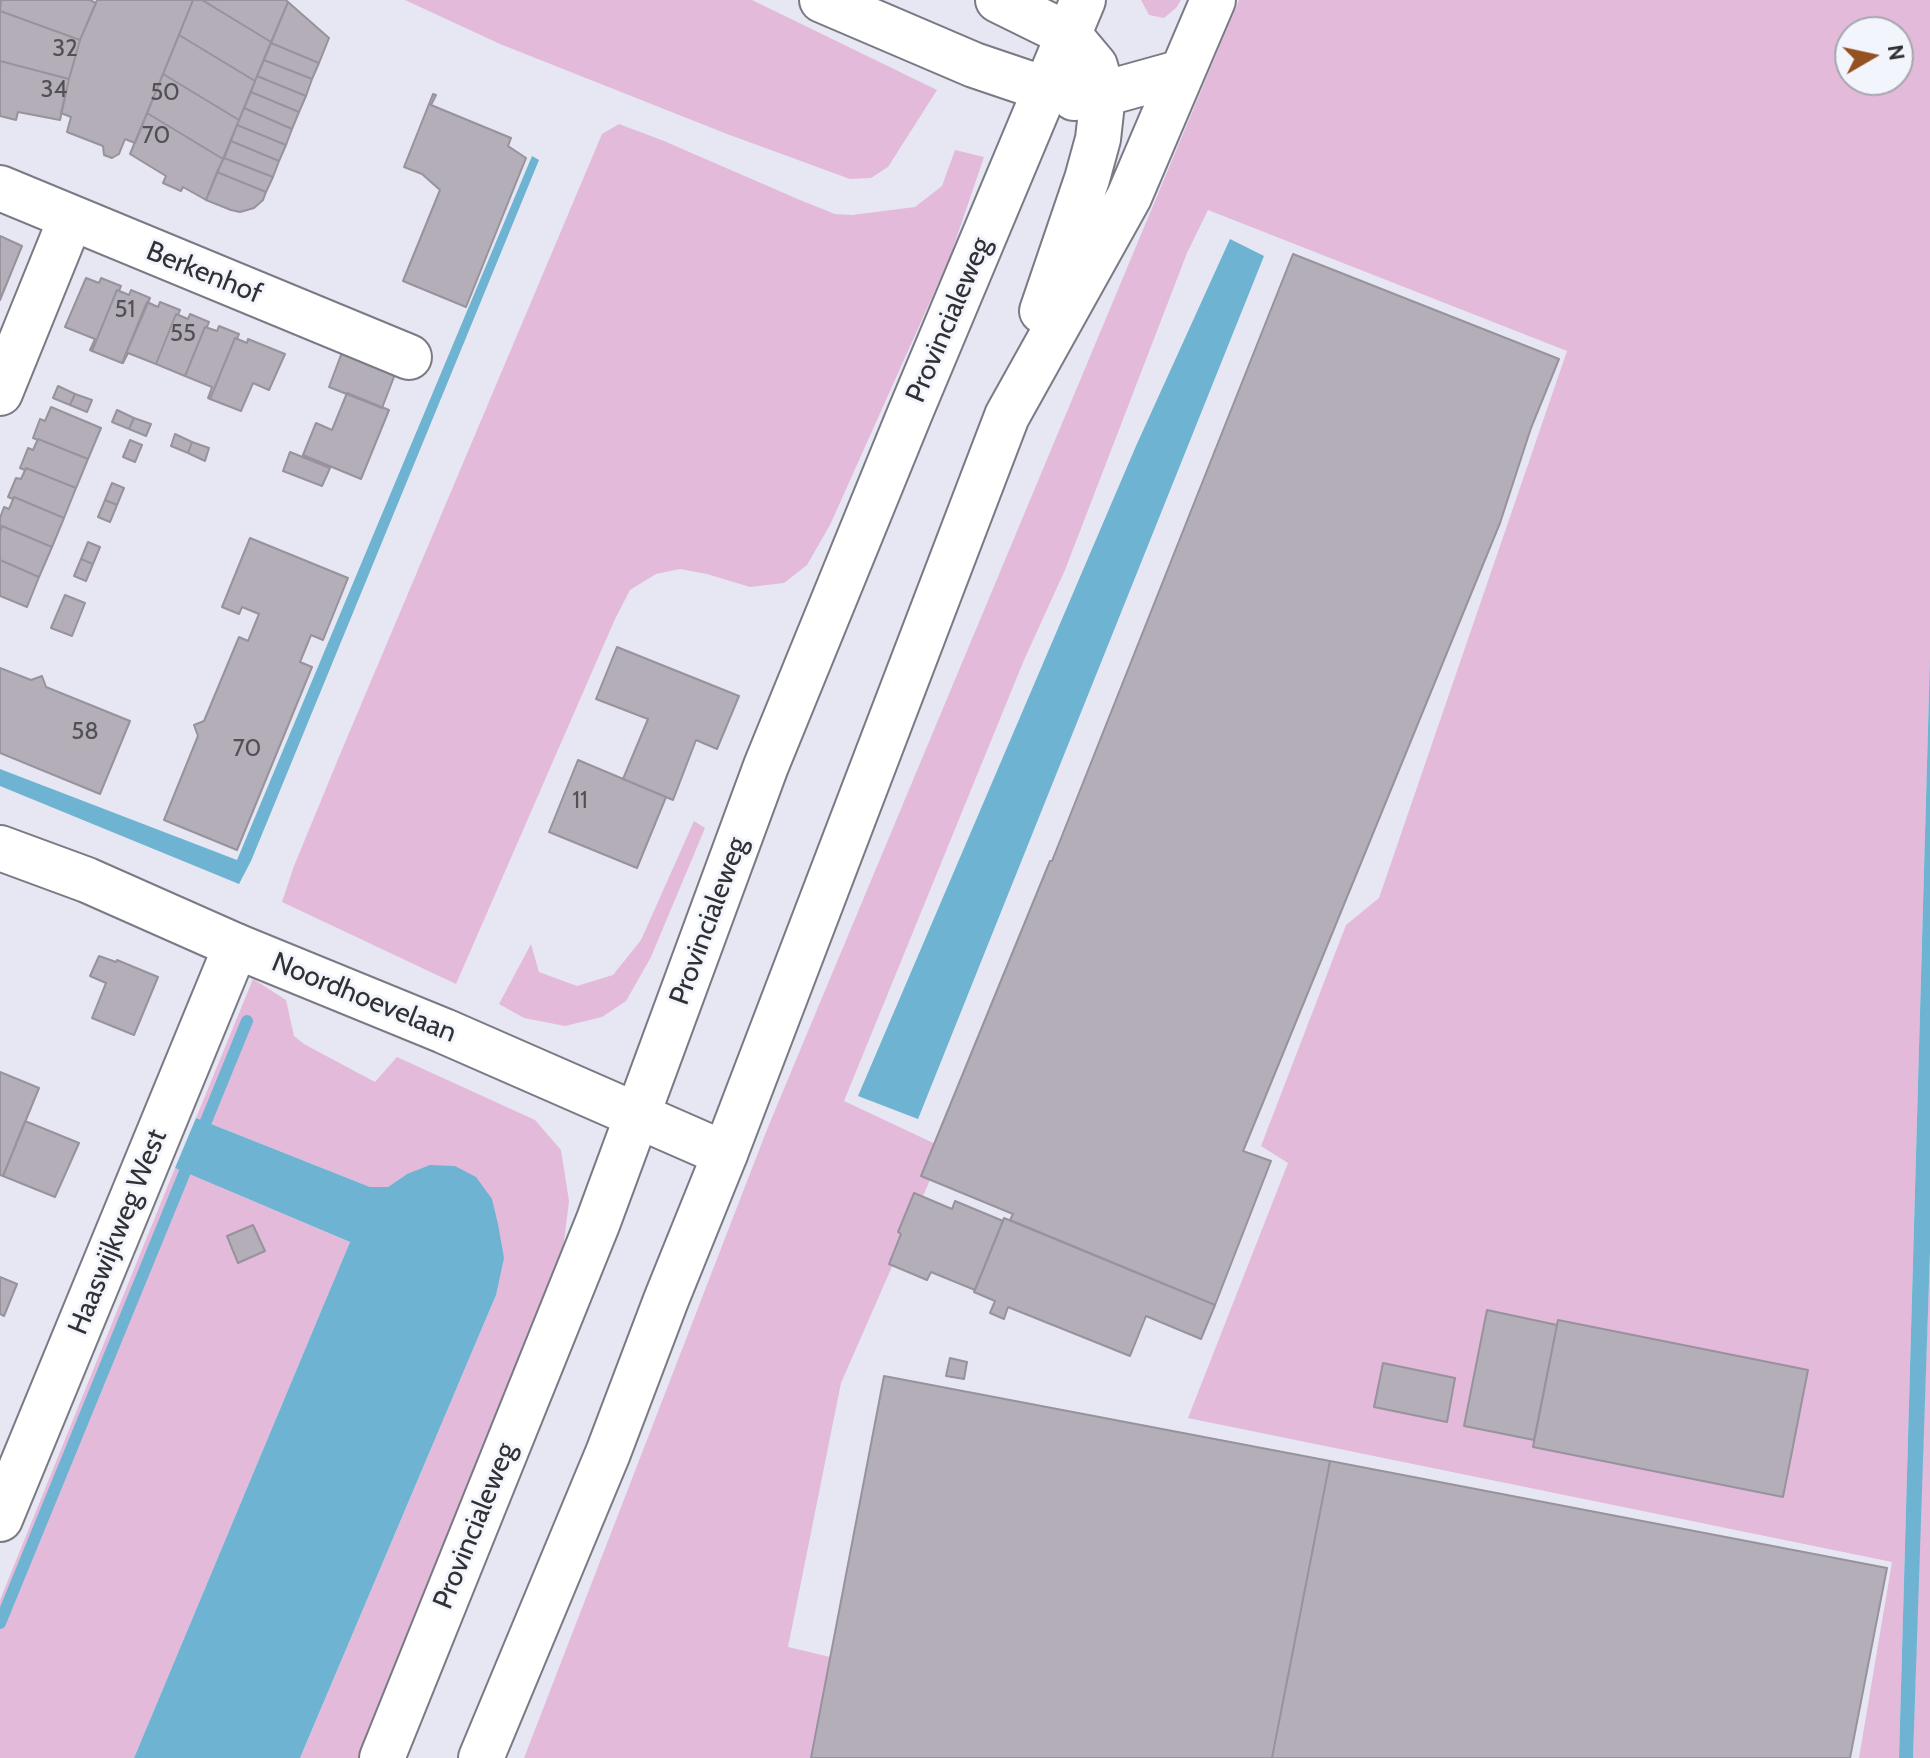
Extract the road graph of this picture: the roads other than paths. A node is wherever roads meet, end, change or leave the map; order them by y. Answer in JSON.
{"nodes":[{"id":1,"x":822,"y":0,"type":"edge"},
{"id":2,"x":998,"y":0,"type":"edge"},
{"id":3,"x":1213,"y":0,"type":"edge"},
{"id":4,"x":1076,"y":18,"type":"edge"},
{"id":5,"x":1182,"y":72,"type":"junction"},
{"id":6,"x":1045,"y":89,"type":"junction"},
{"id":7,"x":1103,"y":94,"type":"junction"},
{"id":8,"x":0,"y":188,"type":"edge"},
{"id":9,"x":71,"y":218,"type":"junction"},
{"id":10,"x":409,"y":357,"type":"dead end"},
{"id":11,"x":0,"y":393,"type":"edge"},
{"id":12,"x":1007,"y":416,"type":"junction"},
{"id":13,"x":0,"y":848,"type":"edge"},
{"id":14,"x":236,"y":946,"type":"junction"},
{"id":15,"x":637,"y":1116,"type":"junction"},
{"id":16,"x":725,"y":1154,"type":"junction"},
{"id":17,"x":0,"y":1519,"type":"edge"},
{"id":18,"x":382,"y":1758,"type":"edge"},
{"id":19,"x":481,"y":1758,"type":"edge"}],
"edges":[{"from":1,"to":6,"type":"main road"},
{"from":2,"to":4,"type":"main road"},
{"from":3,"to":5,"type":"main road"},
{"from":4,"to":6,"type":"main road","name":"Provincialeweg"},
{"from":4,"to":7,"type":"main road"},
{"from":5,"to":7,"type":"main road"},
{"from":5,"to":12,"type":"main road"},
{"from":6,"to":7,"type":"main road"},
{"from":6,"to":15,"type":"main road","name":"Provincialeweg"},
{"from":7,"to":12,"type":"main road"},
{"from":8,"to":9,"type":"main road","name":"Berkenhof"},
{"from":9,"to":10,"type":"main road","name":"Berkenhof"},
{"from":9,"to":11,"type":"main road"},
{"from":12,"to":16,"type":"main road"},
{"from":13,"to":14,"type":"main road","name":"Noordhoevelaan"},
{"from":14,"to":15,"type":"main road","name":"Noordhoevelaan"},
{"from":14,"to":17,"type":"main road","name":"Haaswijkweg West"},
{"from":15,"to":16,"type":"main road","name":"Noordhoevelaan"},
{"from":15,"to":18,"type":"main road","name":"Provincialeweg"},
{"from":16,"to":19,"type":"main road"}]}
